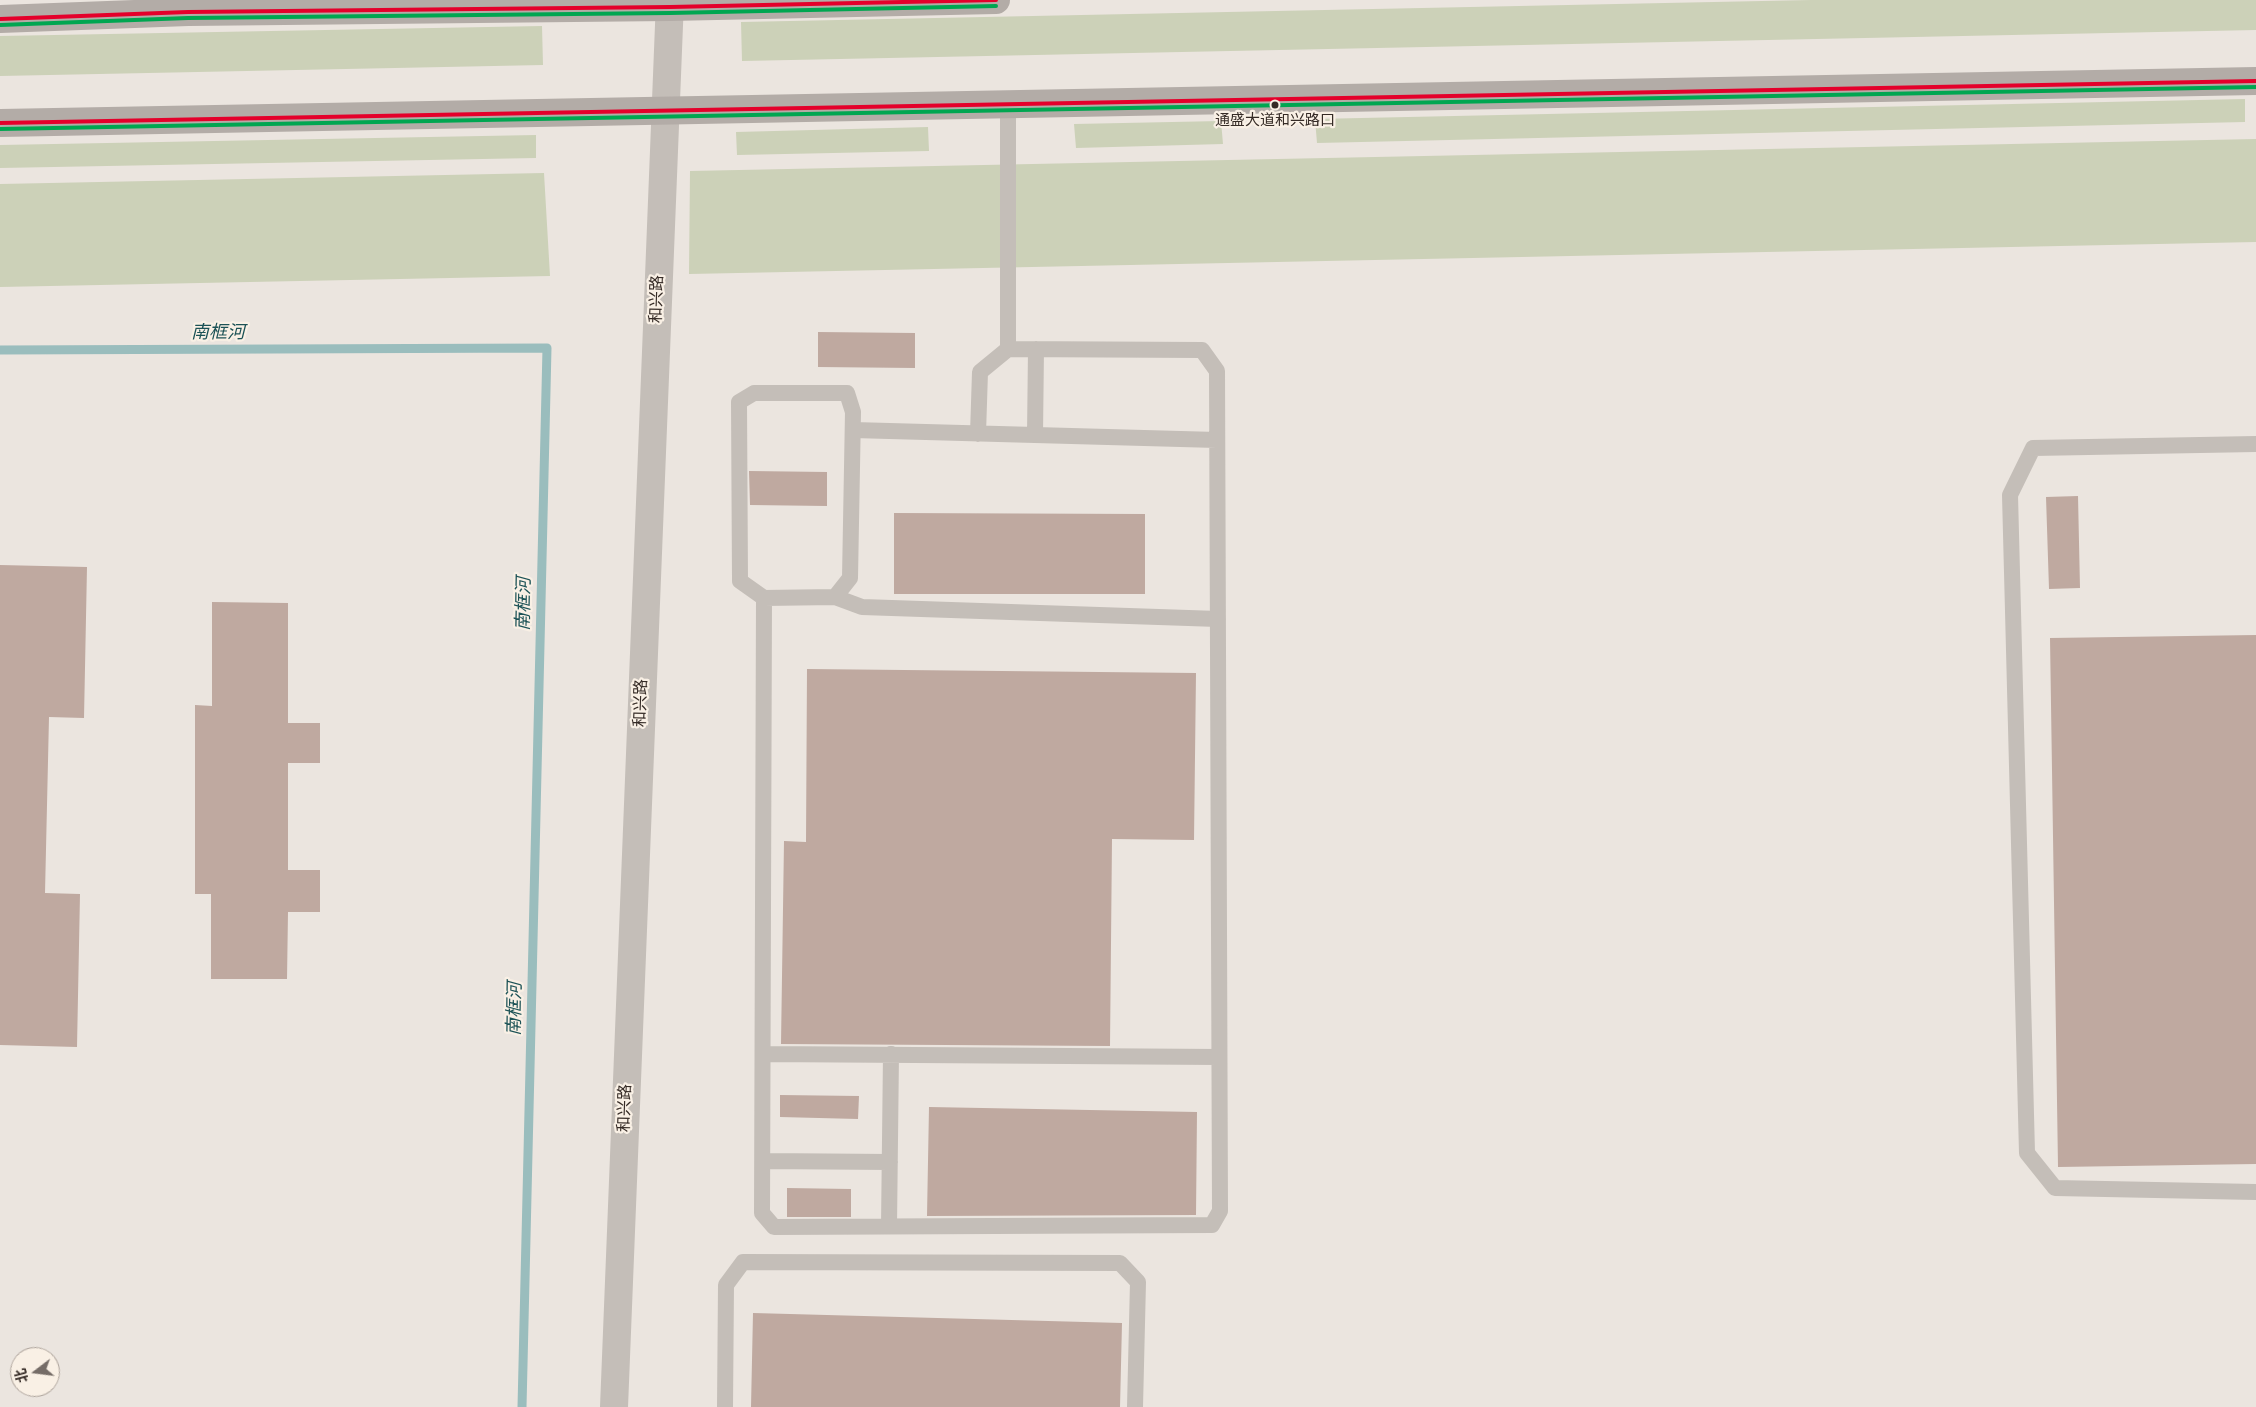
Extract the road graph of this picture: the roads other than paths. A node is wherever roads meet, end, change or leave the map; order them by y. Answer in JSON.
{"nodes":[{"id":1,"x":996,"y":0,"type":"edge"},
{"id":2,"x":670,"y":4,"type":"edge"},
{"id":3,"x":0,"y":19,"type":"edge"},
{"id":4,"x":2256,"y":81,"type":"edge"},
{"id":5,"x":1008,"y":105,"type":"junction"},
{"id":6,"x":665,"y":111,"type":"junction"},
{"id":7,"x":0,"y":123,"type":"edge"},
{"id":8,"x":1008,"y":348,"type":"junction"},
{"id":9,"x":1036,"y":349,"type":"junction"},
{"id":10,"x":853,"y":430,"type":"junction"},
{"id":11,"x":978,"y":434,"type":"junction"},
{"id":12,"x":1035,"y":435,"type":"junction"},
{"id":13,"x":1217,"y":440,"type":"junction"},
{"id":14,"x":2256,"y":444,"type":"edge"},
{"id":15,"x":835,"y":597,"type":"junction"},
{"id":16,"x":764,"y":598,"type":"junction"},
{"id":17,"x":1218,"y":619,"type":"junction"},
{"id":18,"x":763,"y":1054,"type":"junction"},
{"id":19,"x":892,"y":1054,"type":"junction"},
{"id":20,"x":1219,"y":1057,"type":"junction"},
{"id":21,"x":763,"y":1161,"type":"junction"},
{"id":22,"x":890,"y":1162,"type":"junction"},
{"id":23,"x":2256,"y":1192,"type":"edge"},
{"id":24,"x":889,"y":1226,"type":"junction"},
{"id":25,"x":614,"y":1407,"type":"edge"},
{"id":26,"x":725,"y":1407,"type":"edge"},
{"id":27,"x":1135,"y":1407,"type":"edge"}],
"edges":[{"from":1,"to":2,"type":"main road"},
{"from":2,"to":3,"type":"main road"},
{"from":2,"to":6,"type":"street","name":"和兴路"},
{"from":4,"to":5,"type":"main road"},
{"from":5,"to":6,"type":"main road"},
{"from":5,"to":8,"type":"lane"},
{"from":6,"to":7,"type":"main road"},
{"from":6,"to":25,"type":"street","name":"和兴路"},
{"from":8,"to":9,"type":"lane"},
{"from":8,"to":11,"type":"lane"},
{"from":9,"to":12,"type":"lane"},
{"from":9,"to":13,"type":"lane"},
{"from":10,"to":11,"type":"lane"},
{"from":10,"to":15,"type":"lane"},
{"from":10,"to":16,"type":"lane"},
{"from":11,"to":12,"type":"lane"},
{"from":12,"to":13,"type":"lane"},
{"from":13,"to":17,"type":"lane"},
{"from":14,"to":23,"type":"lane"},
{"from":15,"to":16,"type":"lane"},
{"from":15,"to":17,"type":"lane"},
{"from":16,"to":18,"type":"lane"},
{"from":17,"to":20,"type":"lane"},
{"from":18,"to":19,"type":"lane"},
{"from":18,"to":21,"type":"lane"},
{"from":19,"to":20,"type":"lane"},
{"from":19,"to":22,"type":"lane"},
{"from":20,"to":24,"type":"lane"},
{"from":21,"to":22,"type":"lane"},
{"from":21,"to":24,"type":"lane"},
{"from":22,"to":24,"type":"lane"},
{"from":26,"to":27,"type":"lane"}]}
